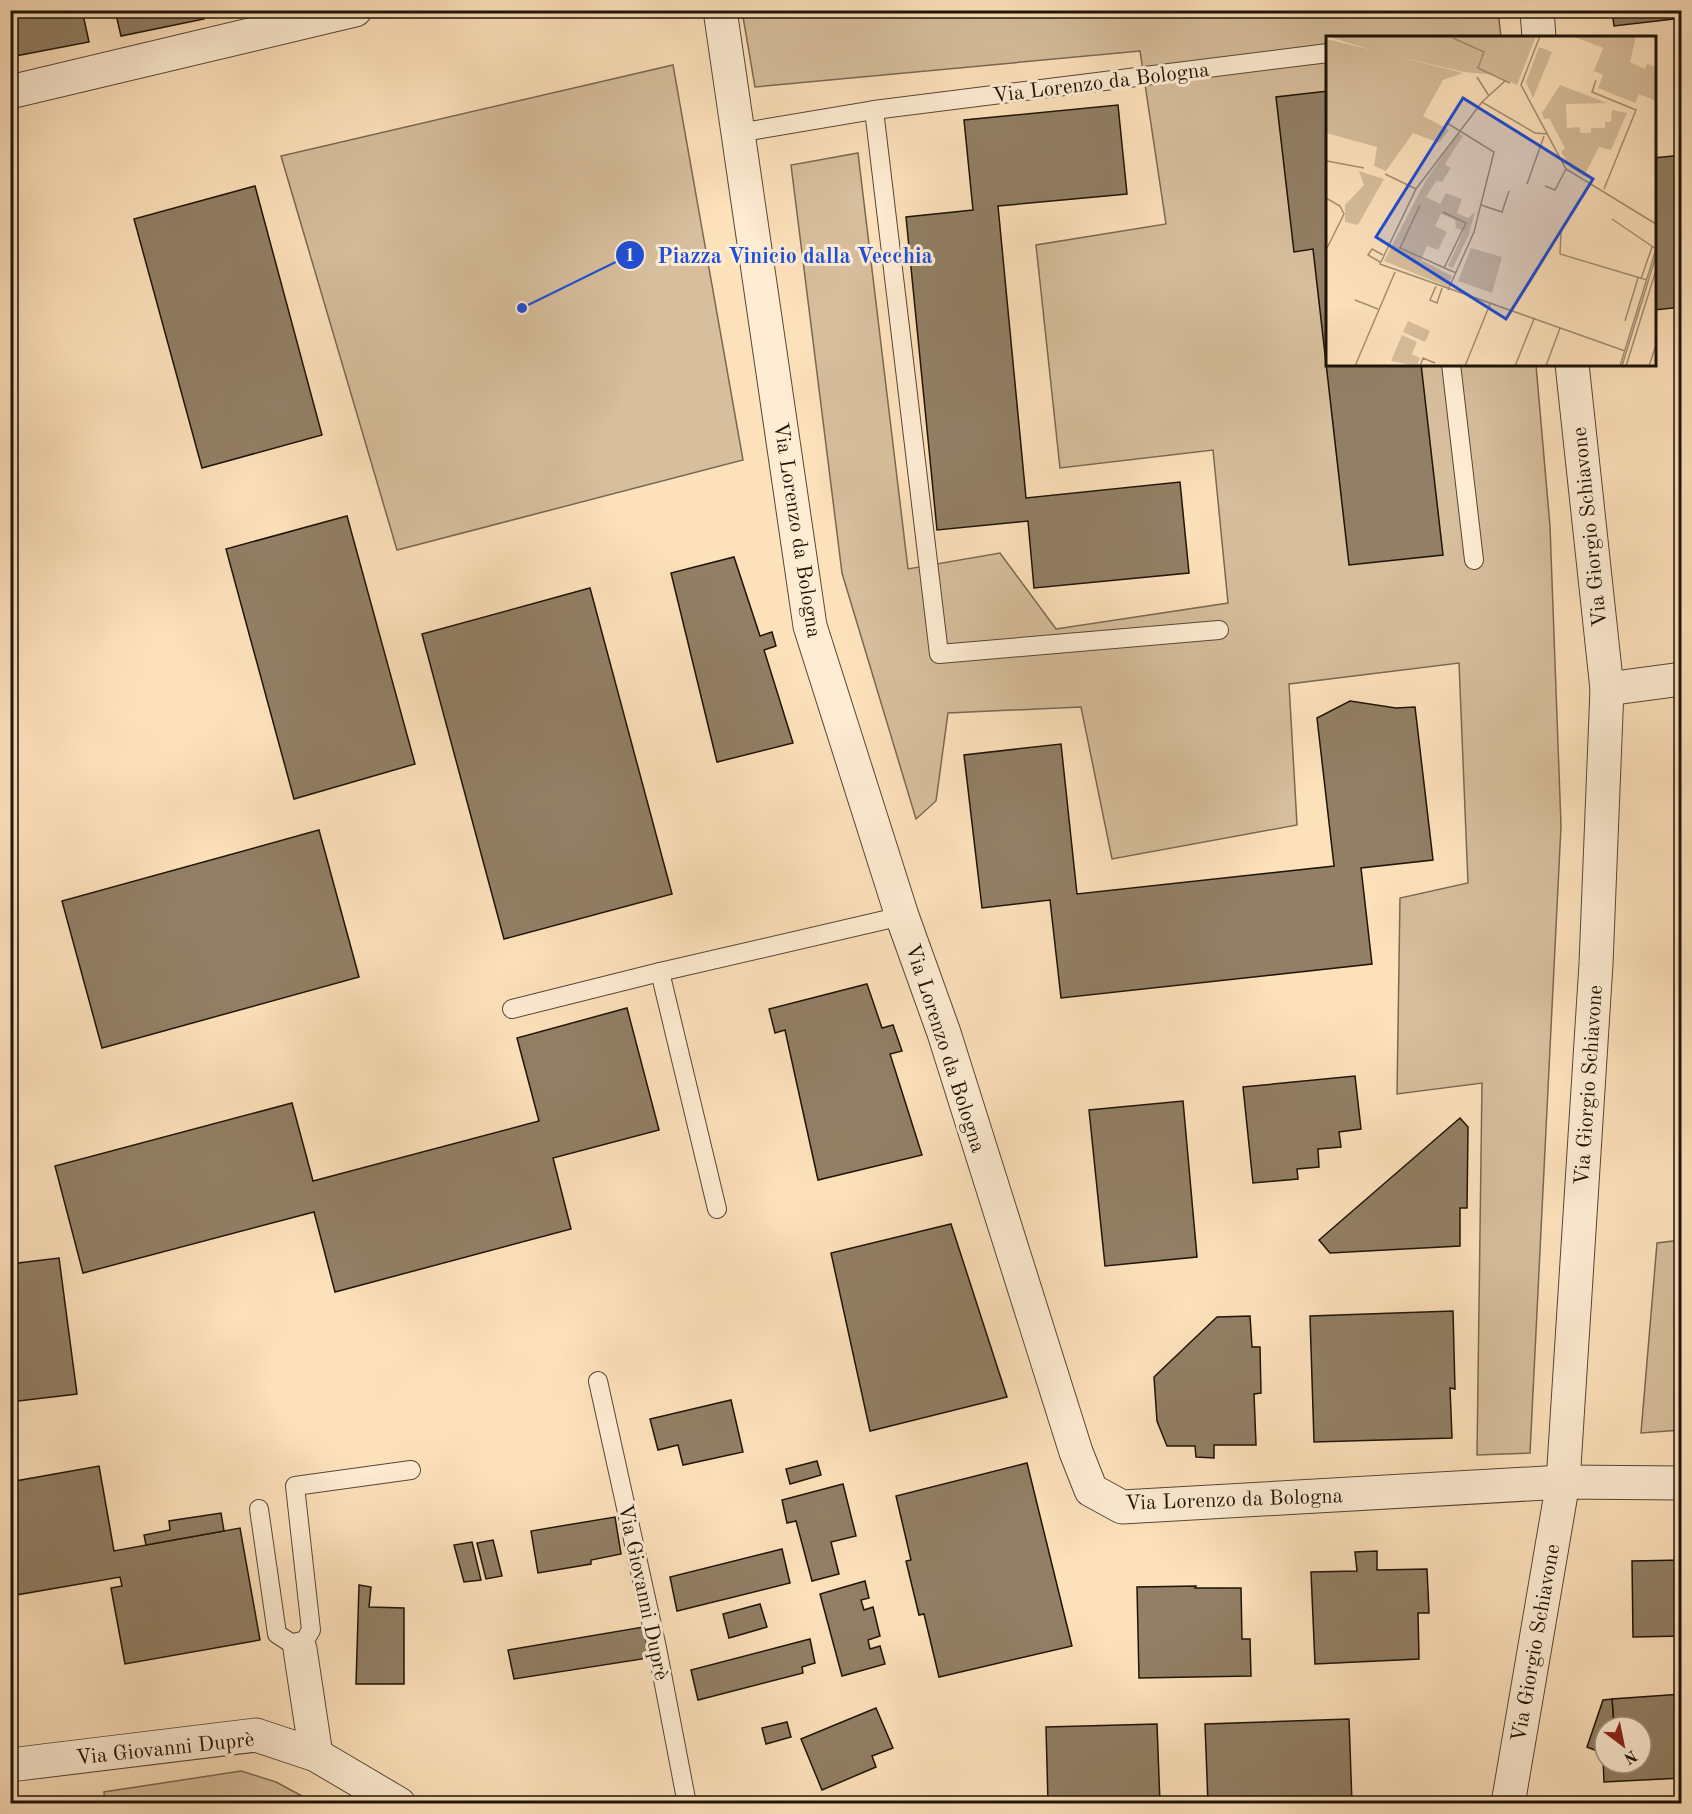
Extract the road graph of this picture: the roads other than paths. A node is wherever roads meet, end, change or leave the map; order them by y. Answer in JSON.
{"nodes":[{"id":1,"x":355,"y":10,"type":"edge"},
{"id":2,"x":720,"y":10,"type":"edge"},
{"id":3,"x":1537,"y":10,"type":"edge"},
{"id":4,"x":235,"y":24,"type":"edge"},
{"id":5,"x":1539,"y":36,"type":"edge"},
{"id":6,"x":1326,"y":52,"type":"edge"},
{"id":7,"x":10,"y":92,"type":"edge"},
{"id":8,"x":874,"y":110,"type":"junction"},
{"id":9,"x":738,"y":133,"type":"junction"},
{"id":10,"x":1451,"y":366,"type":"edge"},
{"id":11,"x":1572,"y":366,"type":"edge"},
{"id":12,"x":1474,"y":560,"type":"dead end"},
{"id":13,"x":1219,"y":630,"type":"dead end"},
{"id":14,"x":1682,"y":679,"type":"edge"},
{"id":15,"x":1607,"y":688,"type":"junction"},
{"id":16,"x":902,"y":916,"type":"junction"},
{"id":17,"x":660,"y":972,"type":"junction"},
{"id":18,"x":512,"y":1009,"type":"dead end"},
{"id":19,"x":717,"y":1209,"type":"dead end"},
{"id":20,"x":598,"y":1381,"type":"dead end"},
{"id":21,"x":411,"y":1470,"type":"dead end"},
{"id":22,"x":1563,"y":1482,"type":"junction"},
{"id":23,"x":1682,"y":1483,"type":"edge"},
{"id":24,"x":259,"y":1509,"type":"dead end"},
{"id":25,"x":300,"y":1649,"type":"junction"},
{"id":26,"x":316,"y":1755,"type":"junction"},
{"id":27,"x":10,"y":1765,"type":"edge"},
{"id":28,"x":399,"y":1803,"type":"edge"},
{"id":29,"x":687,"y":1803,"type":"edge"},
{"id":30,"x":1508,"y":1803,"type":"edge"}],
"edges":[{"from":1,"to":4,"type":"street"},
{"from":2,"to":9,"type":"street","name":"Via Lorenzo da Bologna"},
{"from":3,"to":5,"type":"street"},
{"from":4,"to":7,"type":"street"},
{"from":6,"to":8,"type":"lane","name":"Via Lorenzo da Bologna"},
{"from":8,"to":9,"type":"lane","name":"Via Lorenzo da Bologna"},
{"from":8,"to":13,"type":"lane"},
{"from":9,"to":16,"type":"street","name":"Via Lorenzo da Bologna"},
{"from":10,"to":12,"type":"lane"},
{"from":11,"to":15,"type":"street","name":"Via Giorgio Schiavone"},
{"from":14,"to":15,"type":"street"},
{"from":15,"to":22,"type":"street","name":"Via Giorgio Schiavone"},
{"from":16,"to":17,"type":"lane"},
{"from":16,"to":22,"type":"street","name":"Via Lorenzo da Bologna"},
{"from":17,"to":18,"type":"lane"},
{"from":17,"to":19,"type":"lane"},
{"from":20,"to":29,"type":"lane","name":"Via Giovanni Duprè"},
{"from":21,"to":25,"type":"lane"},
{"from":22,"to":23,"type":"street"},
{"from":22,"to":30,"type":"street","name":"Via Giorgio Schiavone"},
{"from":24,"to":25,"type":"lane"},
{"from":25,"to":26,"type":"street"},
{"from":26,"to":27,"type":"street","name":"Via Giovanni Duprè"},
{"from":26,"to":28,"type":"street","name":"Via Giovanni Duprè"}]}
